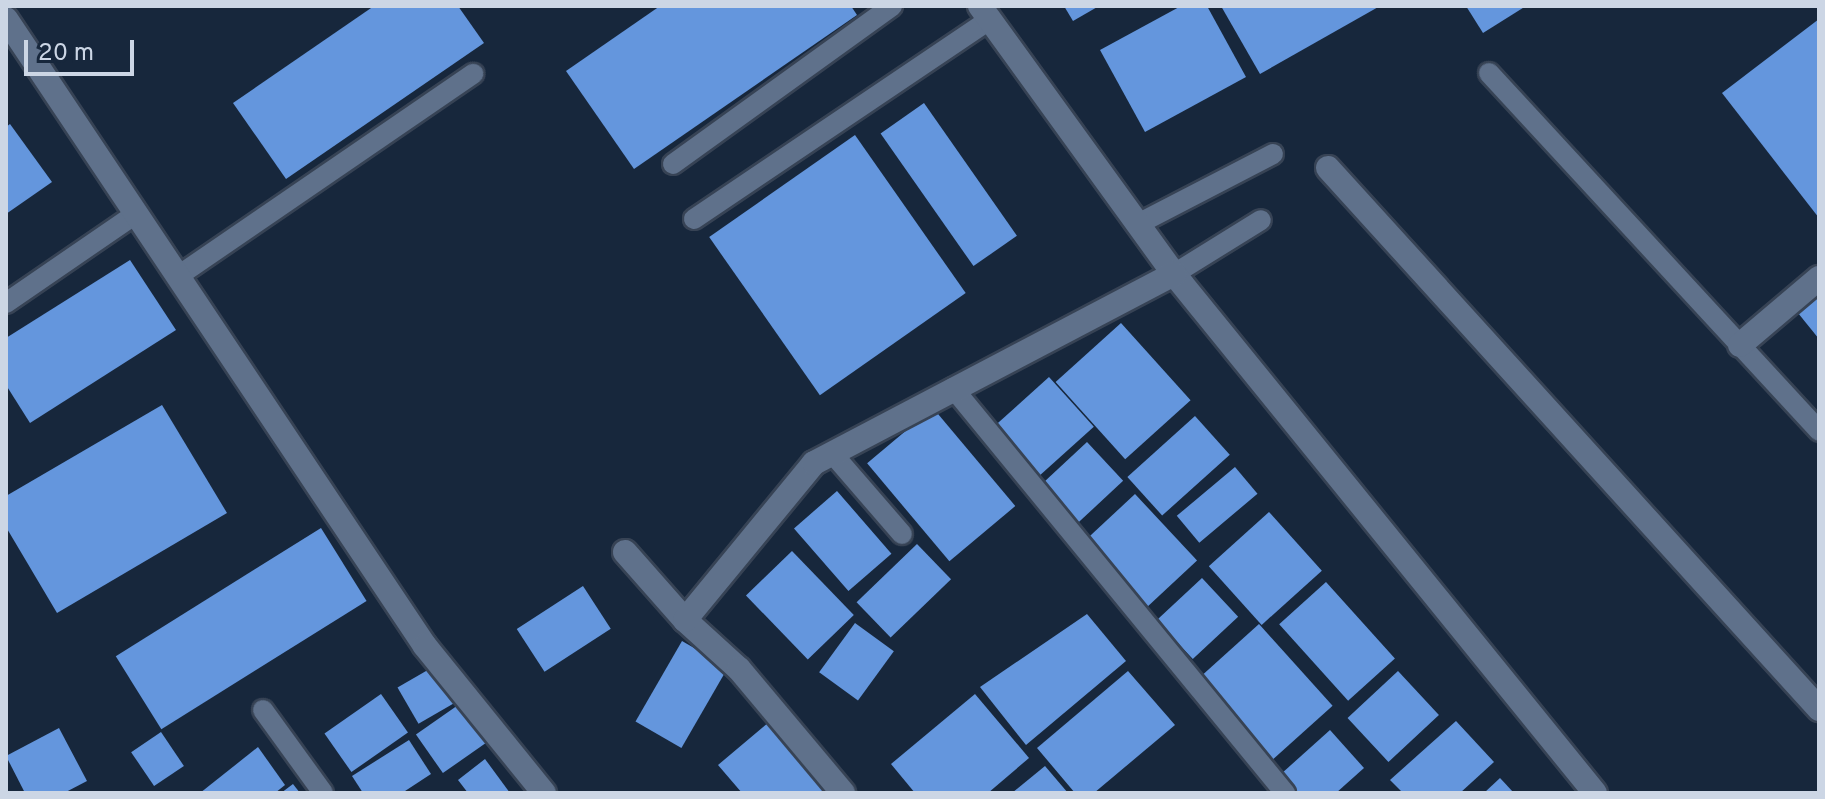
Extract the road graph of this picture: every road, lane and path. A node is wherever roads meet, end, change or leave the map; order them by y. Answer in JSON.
{"nodes":[{"id":1,"x":892,"y":6,"type":"edge"},
{"id":2,"x":985,"y":12,"type":"edge"},
{"id":3,"x":6,"y":19,"type":"edge"},
{"id":4,"x":1489,"y":73,"type":"dead end"},
{"id":5,"x":473,"y":74,"type":"dead end"},
{"id":6,"x":1273,"y":154,"type":"dead end"},
{"id":7,"x":673,"y":164,"type":"dead end"},
{"id":8,"x":1328,"y":168,"type":"dead end"},
{"id":9,"x":137,"y":213,"type":"junction"},
{"id":10,"x":694,"y":219,"type":"dead end"},
{"id":11,"x":1261,"y":220,"type":"dead end"},
{"id":12,"x":1138,"y":224,"type":"junction"},
{"id":13,"x":1174,"y":274,"type":"junction"},
{"id":14,"x":178,"y":276,"type":"junction"},
{"id":15,"x":1819,"y":278,"type":"edge"},
{"id":16,"x":6,"y":303,"type":"edge"},
{"id":17,"x":1740,"y":345,"type":"junction"},
{"id":18,"x":953,"y":388,"type":"junction"},
{"id":19,"x":1819,"y":431,"type":"edge"},
{"id":20,"x":832,"y":453,"type":"junction"},
{"id":21,"x":902,"y":534,"type":"dead end"},
{"id":22,"x":625,"y":552,"type":"dead end"},
{"id":23,"x":685,"y":620,"type":"junction"},
{"id":24,"x":1819,"y":709,"type":"edge"},
{"id":25,"x":263,"y":710,"type":"dead end"},
{"id":26,"x":323,"y":793,"type":"edge"},
{"id":27,"x":544,"y":793,"type":"edge"},
{"id":28,"x":843,"y":793,"type":"edge"},
{"id":29,"x":1285,"y":793,"type":"edge"},
{"id":30,"x":1595,"y":793,"type":"edge"}],
"edges":[{"from":1,"to":7,"type":"lane"},
{"from":2,"to":10,"type":"lane"},
{"from":2,"to":12,"type":"street"},
{"from":3,"to":9,"type":"street"},
{"from":4,"to":17,"type":"lane"},
{"from":5,"to":14,"type":"lane"},
{"from":6,"to":12,"type":"lane"},
{"from":8,"to":24,"type":"street"},
{"from":9,"to":14,"type":"street"},
{"from":9,"to":16,"type":"lane"},
{"from":11,"to":13,"type":"lane"},
{"from":12,"to":13,"type":"street"},
{"from":13,"to":18,"type":"street"},
{"from":13,"to":30,"type":"street"},
{"from":14,"to":27,"type":"street"},
{"from":15,"to":17,"type":"street"},
{"from":17,"to":19,"type":"lane"},
{"from":18,"to":20,"type":"street"},
{"from":18,"to":29,"type":"lane"},
{"from":20,"to":21,"type":"lane"},
{"from":20,"to":23,"type":"street"},
{"from":22,"to":23,"type":"street"},
{"from":23,"to":28,"type":"street"},
{"from":25,"to":26,"type":"lane"}]}
